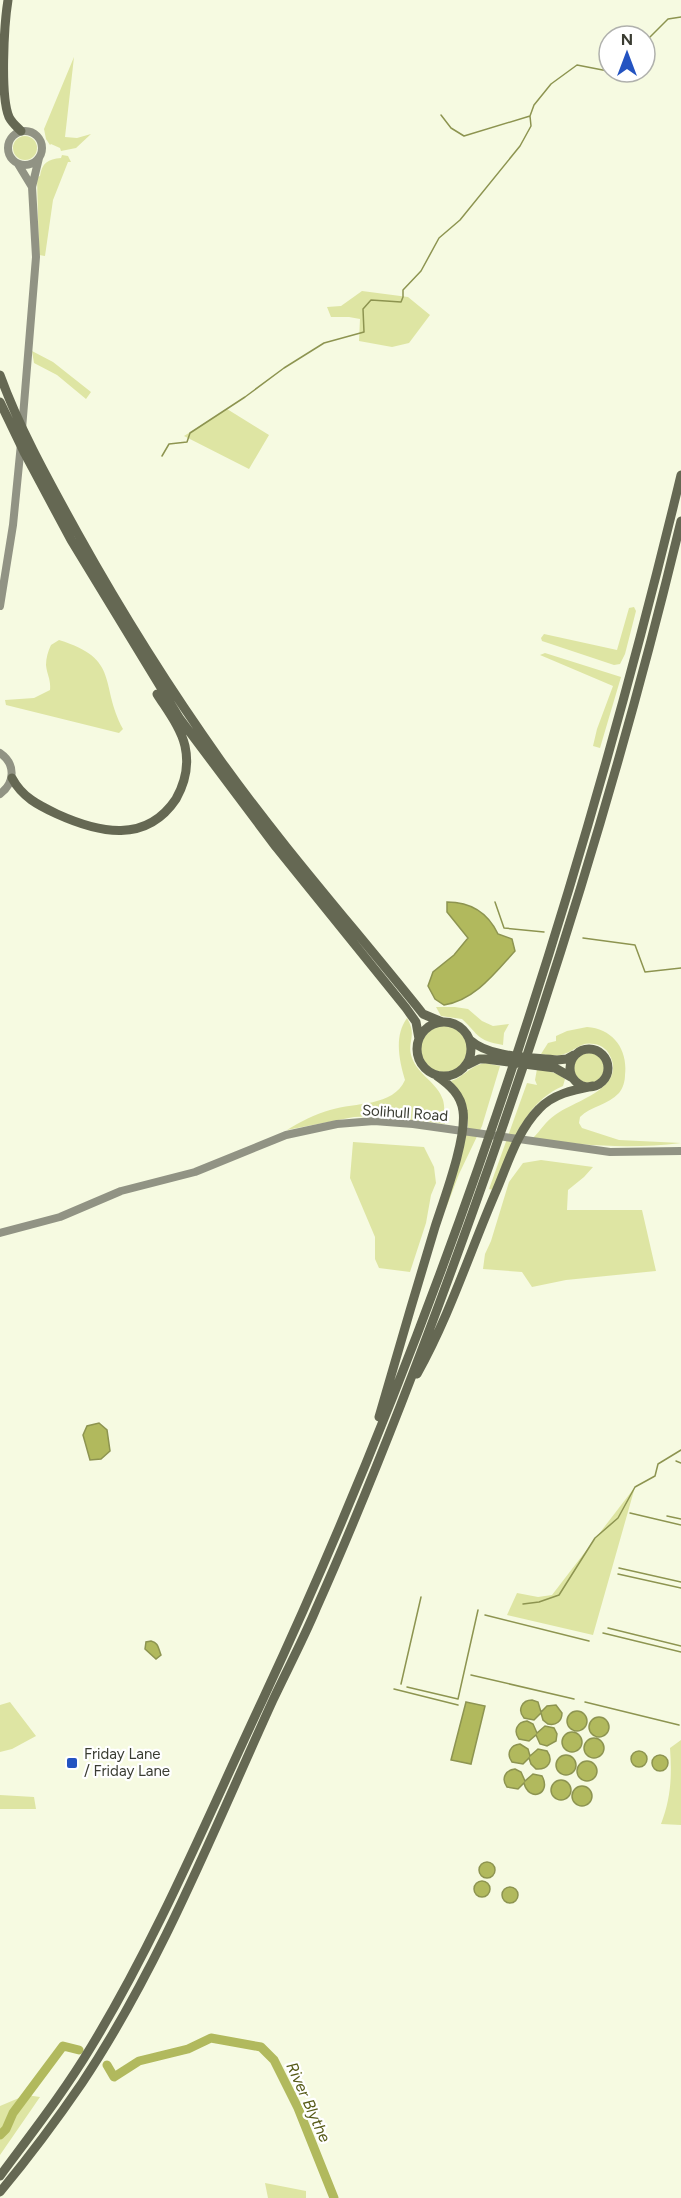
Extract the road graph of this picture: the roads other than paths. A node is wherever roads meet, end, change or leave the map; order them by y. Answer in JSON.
{"nodes":[{"id":1,"x":8,"y":0,"type":"edge"},
{"id":2,"x":21,"y":131,"type":"junction"},
{"id":3,"x":39,"y":158,"type":"junction"},
{"id":4,"x":18,"y":164,"type":"junction"},
{"id":5,"x":33,"y":187,"type":"junction"},
{"id":6,"x":0,"y":375,"type":"edge"},
{"id":7,"x":0,"y":402,"type":"edge"},
{"id":8,"x":681,"y":475,"type":"edge"},
{"id":9,"x":681,"y":521,"type":"edge"},
{"id":10,"x":0,"y":606,"type":"edge"},
{"id":11,"x":123,"y":629,"type":"junction"},
{"id":12,"x":0,"y":753,"type":"edge"},
{"id":13,"x":12,"y":778,"type":"junction"},
{"id":14,"x":0,"y":794,"type":"edge"},
{"id":15,"x":442,"y":1022,"type":"junction"},
{"id":16,"x":419,"y":1039,"type":"junction"},
{"id":17,"x":470,"y":1040,"type":"junction"},
{"id":18,"x":576,"y":1054,"type":"junction"},
{"id":19,"x":491,"y":1056,"type":"junction"},
{"id":20,"x":550,"y":1063,"type":"junction"},
{"id":21,"x":466,"y":1066,"type":"junction"},
{"id":22,"x":437,"y":1076,"type":"junction"},
{"id":23,"x":573,"y":1079,"type":"junction"},
{"id":24,"x":593,"y":1086,"type":"junction"},
{"id":25,"x":681,"y":1151,"type":"edge"},
{"id":26,"x":0,"y":1233,"type":"edge"},
{"id":27,"x":402,"y":1402,"type":"junction"},
{"id":28,"x":364,"y":1468,"type":"junction"},
{"id":29,"x":0,"y":2176,"type":"edge"},
{"id":30,"x":0,"y":2192,"type":"edge"}],
"edges":[{"from":1,"to":2,"type":"highway"},
{"from":2,"to":3,"type":"main road"},
{"from":2,"to":4,"type":"main road"},
{"from":3,"to":4,"type":"main road"},
{"from":3,"to":5,"type":"main road"},
{"from":4,"to":5,"type":"main road"},
{"from":5,"to":10,"type":"main road"},
{"from":6,"to":15,"type":"highway"},
{"from":7,"to":11,"type":"highway"},
{"from":8,"to":28,"type":"highway"},
{"from":9,"to":27,"type":"highway"},
{"from":11,"to":13,"type":"highway"},
{"from":11,"to":16,"type":"highway"},
{"from":12,"to":13,"type":"main road"},
{"from":13,"to":14,"type":"main road"},
{"from":15,"to":16,"type":"highway"},
{"from":15,"to":17,"type":"highway"},
{"from":16,"to":22,"type":"highway"},
{"from":17,"to":19,"type":"highway"},
{"from":17,"to":21,"type":"highway"},
{"from":18,"to":20,"type":"highway"},
{"from":18,"to":23,"type":"highway"},
{"from":18,"to":24,"type":"highway"},
{"from":19,"to":20,"type":"highway"},
{"from":19,"to":21,"type":"highway"},
{"from":20,"to":23,"type":"highway"},
{"from":21,"to":22,"type":"highway"},
{"from":22,"to":28,"type":"highway"},
{"from":23,"to":24,"type":"highway"},
{"from":24,"to":27,"type":"highway"},
{"from":25,"to":26,"type":"main road","name":"Solihull Road"},
{"from":27,"to":30,"type":"highway"},
{"from":28,"to":29,"type":"highway"}]}
